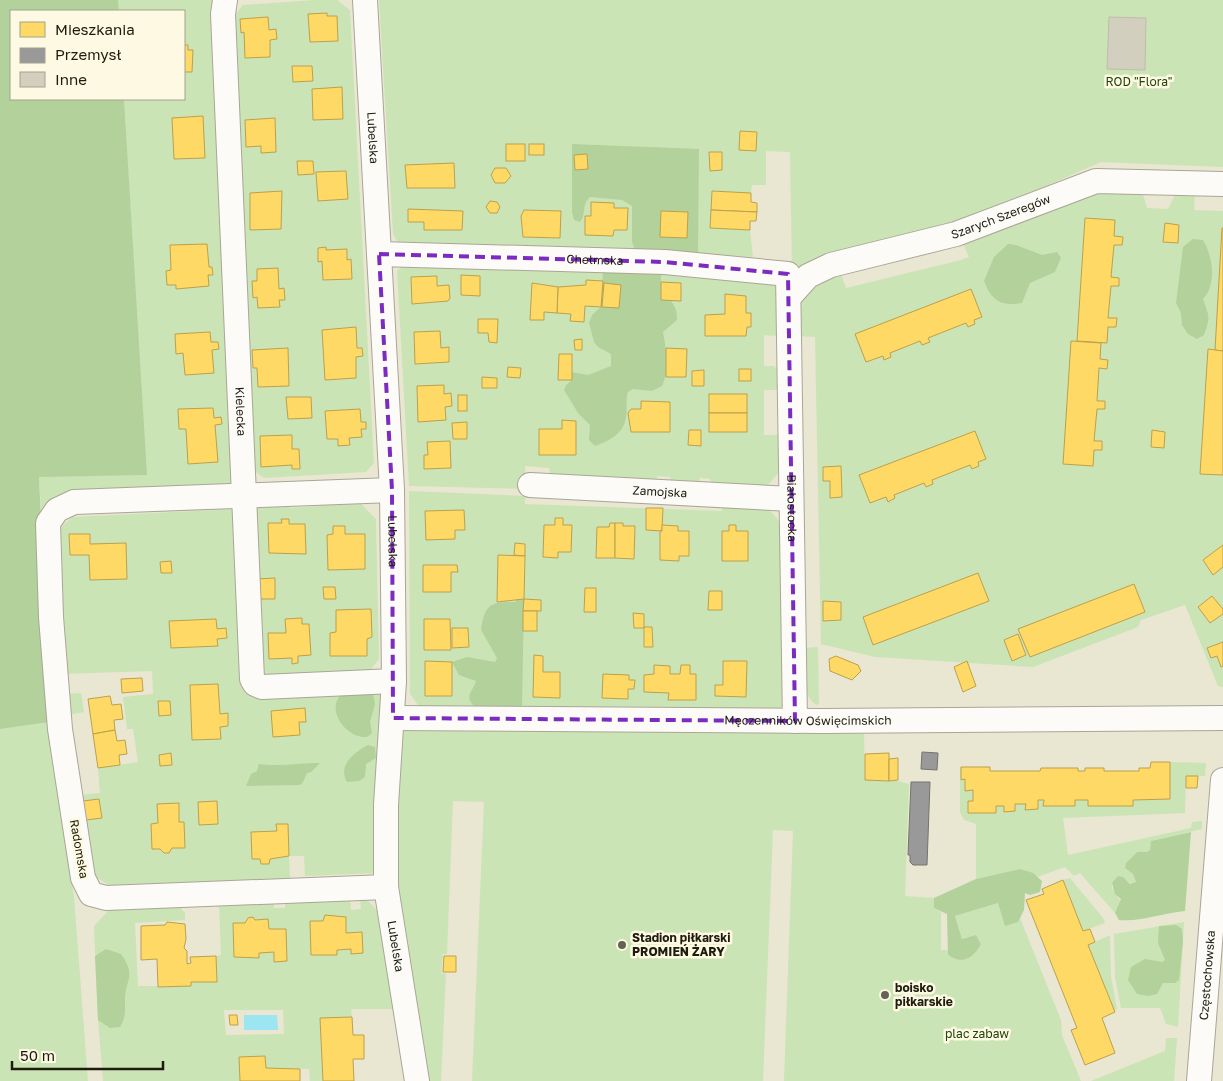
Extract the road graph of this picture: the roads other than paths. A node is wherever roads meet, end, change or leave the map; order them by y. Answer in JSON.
{"nodes":[{"id":1,"x":225,"y":0,"type":"edge"},
{"id":2,"x":365,"y":0,"type":"edge"},
{"id":3,"x":1223,"y":184,"type":"edge"},
{"id":4,"x":379,"y":254,"type":"junction"},
{"id":5,"x":790,"y":296,"type":"junction"},
{"id":6,"x":530,"y":485,"type":"dead end"},
{"id":7,"x":392,"y":490,"type":"junction"},
{"id":8,"x":244,"y":495,"type":"junction"},
{"id":9,"x":790,"y":499,"type":"junction"},
{"id":10,"x":394,"y":681,"type":"junction"},
{"id":11,"x":393,"y":718,"type":"junction"},
{"id":12,"x":1223,"y":718,"type":"edge"},
{"id":13,"x":795,"y":721,"type":"junction"},
{"id":14,"x":1223,"y":780,"type":"edge"},
{"id":15,"x":386,"y":887,"type":"junction"},
{"id":16,"x":1213,"y":1030,"type":"edge"},
{"id":17,"x":417,"y":1081,"type":"edge"},
{"id":18,"x":1199,"y":1081,"type":"edge"}],
"edges":[{"from":1,"to":8,"type":"street","name":"Kielecka"},
{"from":2,"to":4,"type":"street","name":"Lubelska"},
{"from":3,"to":5,"type":"street","name":"Szarych Szeregów"},
{"from":4,"to":5,"type":"street","name":"Chełmska"},
{"from":4,"to":7,"type":"street","name":"Lubelska"},
{"from":5,"to":9,"type":"street","name":"Białostocka"},
{"from":6,"to":9,"type":"street","name":"Zamojska"},
{"from":7,"to":8,"type":"street"},
{"from":7,"to":10,"type":"street","name":"Lubelska"},
{"from":8,"to":10,"type":"street","name":"Kielecka"},
{"from":8,"to":15,"type":"street","name":"Radomska"},
{"from":9,"to":13,"type":"street","name":"Białostocka"},
{"from":10,"to":11,"type":"street","name":"Lubelska"},
{"from":11,"to":13,"type":"street","name":"Męczenników Oświęcimskich"},
{"from":11,"to":15,"type":"street","name":"Lubelska"},
{"from":12,"to":13,"type":"street","name":"Męczenników Oświęcimskich"},
{"from":14,"to":16,"type":"street","name":"Częstochowska"},
{"from":15,"to":17,"type":"street","name":"Lubelska"},
{"from":16,"to":18,"type":"street","name":"Częstochowska"}]}
